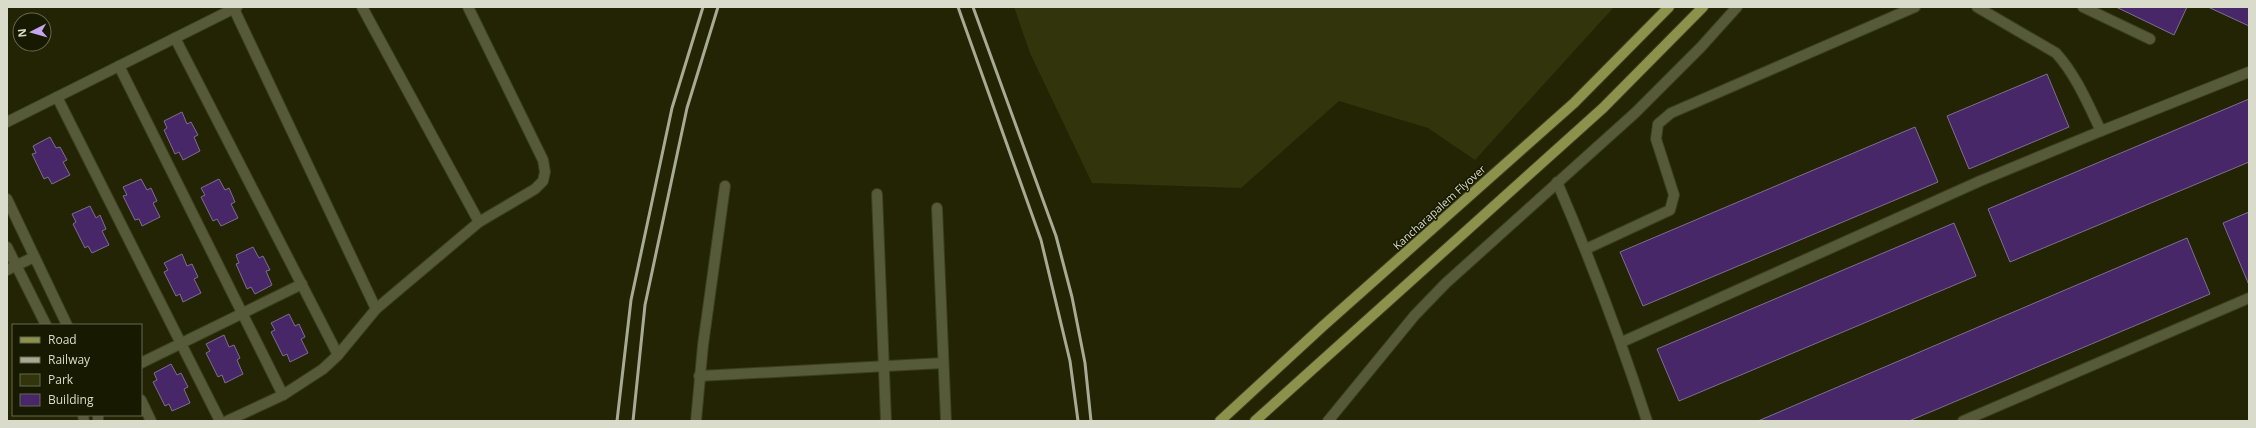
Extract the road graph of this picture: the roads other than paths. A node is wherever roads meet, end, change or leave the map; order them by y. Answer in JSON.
{"nodes":[{"id":1,"x":362,"y":7,"type":"edge"},
{"id":2,"x":468,"y":7,"type":"edge"},
{"id":3,"x":1669,"y":7,"type":"edge"},
{"id":4,"x":1703,"y":7,"type":"edge"},
{"id":5,"x":1737,"y":7,"type":"edge"},
{"id":6,"x":1915,"y":7,"type":"edge"},
{"id":7,"x":1977,"y":7,"type":"edge"},
{"id":8,"x":2083,"y":7,"type":"edge"},
{"id":9,"x":236,"y":8,"type":"edge"},
{"id":10,"x":175,"y":38,"type":"junction"},
{"id":11,"x":2150,"y":39,"type":"dead end"},
{"id":12,"x":119,"y":66,"type":"junction"},
{"id":13,"x":2249,"y":72,"type":"edge"},
{"id":14,"x":57,"y":97,"type":"junction"},
{"id":15,"x":7,"y":122,"type":"edge"},
{"id":16,"x":2101,"y":131,"type":"junction"},
{"id":17,"x":1558,"y":182,"type":"junction"},
{"id":18,"x":726,"y":186,"type":"dead end"},
{"id":19,"x":877,"y":194,"type":"dead end"},
{"id":20,"x":7,"y":199,"type":"edge"},
{"id":21,"x":937,"y":208,"type":"dead end"},
{"id":22,"x":478,"y":222,"type":"junction"},
{"id":23,"x":7,"y":247,"type":"edge"},
{"id":24,"x":1586,"y":249,"type":"junction"},
{"id":25,"x":34,"y":257,"type":"junction"},
{"id":26,"x":11,"y":267,"type":"edge"},
{"id":27,"x":302,"y":284,"type":"junction"},
{"id":28,"x":2249,"y":298,"type":"edge"},
{"id":29,"x":376,"y":309,"type":"junction"},
{"id":30,"x":243,"y":313,"type":"junction"},
{"id":31,"x":45,"y":324,"type":"edge"},
{"id":32,"x":67,"y":324,"type":"edge"},
{"id":33,"x":182,"y":342,"type":"junction"},
{"id":34,"x":1622,"y":342,"type":"junction"},
{"id":35,"x":338,"y":355,"type":"junction"},
{"id":36,"x":142,"y":362,"type":"edge"},
{"id":37,"x":943,"y":363,"type":"junction"},
{"id":38,"x":884,"y":366,"type":"junction"},
{"id":39,"x":699,"y":376,"type":"junction"},
{"id":40,"x":283,"y":395,"type":"junction"},
{"id":41,"x":142,"y":402,"type":"edge"},
{"id":42,"x":151,"y":421,"type":"edge"},
{"id":43,"x":220,"y":421,"type":"edge"},
{"id":44,"x":227,"y":421,"type":"edge"},
{"id":45,"x":696,"y":421,"type":"edge"},
{"id":46,"x":886,"y":421,"type":"edge"},
{"id":47,"x":946,"y":421,"type":"edge"},
{"id":48,"x":1220,"y":421,"type":"edge"},
{"id":49,"x":1255,"y":421,"type":"edge"},
{"id":50,"x":1328,"y":421,"type":"edge"},
{"id":51,"x":1647,"y":421,"type":"edge"},
{"id":52,"x":1963,"y":421,"type":"edge"}],
"edges":[{"from":1,"to":22,"type":"street"},
{"from":2,"to":22,"type":"street"},
{"from":3,"to":48,"type":"main road","name":"Kancharapalem Flyover"},
{"from":4,"to":49,"type":"main road"},
{"from":5,"to":17,"type":"street"},
{"from":6,"to":24,"type":"street"},
{"from":7,"to":16,"type":"street"},
{"from":8,"to":11,"type":"street"},
{"from":9,"to":10,"type":"street"},
{"from":9,"to":29,"type":"street"},
{"from":10,"to":12,"type":"street"},
{"from":10,"to":27,"type":"street"},
{"from":12,"to":14,"type":"street"},
{"from":12,"to":30,"type":"street"},
{"from":13,"to":16,"type":"street"},
{"from":14,"to":15,"type":"street"},
{"from":14,"to":33,"type":"street"},
{"from":16,"to":34,"type":"street"},
{"from":17,"to":24,"type":"street"},
{"from":17,"to":50,"type":"street"},
{"from":18,"to":39,"type":"street"},
{"from":19,"to":38,"type":"street"},
{"from":20,"to":25,"type":"street"},
{"from":21,"to":37,"type":"street"},
{"from":22,"to":29,"type":"street"},
{"from":23,"to":26,"type":"street"},
{"from":24,"to":34,"type":"street"},
{"from":25,"to":26,"type":"street"},
{"from":25,"to":32,"type":"street"},
{"from":26,"to":31,"type":"street"},
{"from":27,"to":30,"type":"street"},
{"from":27,"to":35,"type":"street"},
{"from":28,"to":52,"type":"street"},
{"from":29,"to":35,"type":"street"},
{"from":30,"to":33,"type":"street"},
{"from":30,"to":40,"type":"street"},
{"from":33,"to":36,"type":"street"},
{"from":33,"to":43,"type":"street"},
{"from":34,"to":51,"type":"street"},
{"from":35,"to":40,"type":"street"},
{"from":37,"to":38,"type":"street"},
{"from":37,"to":47,"type":"street"},
{"from":38,"to":39,"type":"street"},
{"from":38,"to":46,"type":"street"},
{"from":39,"to":45,"type":"street"},
{"from":40,"to":44,"type":"street"},
{"from":41,"to":42,"type":"street"}]}
